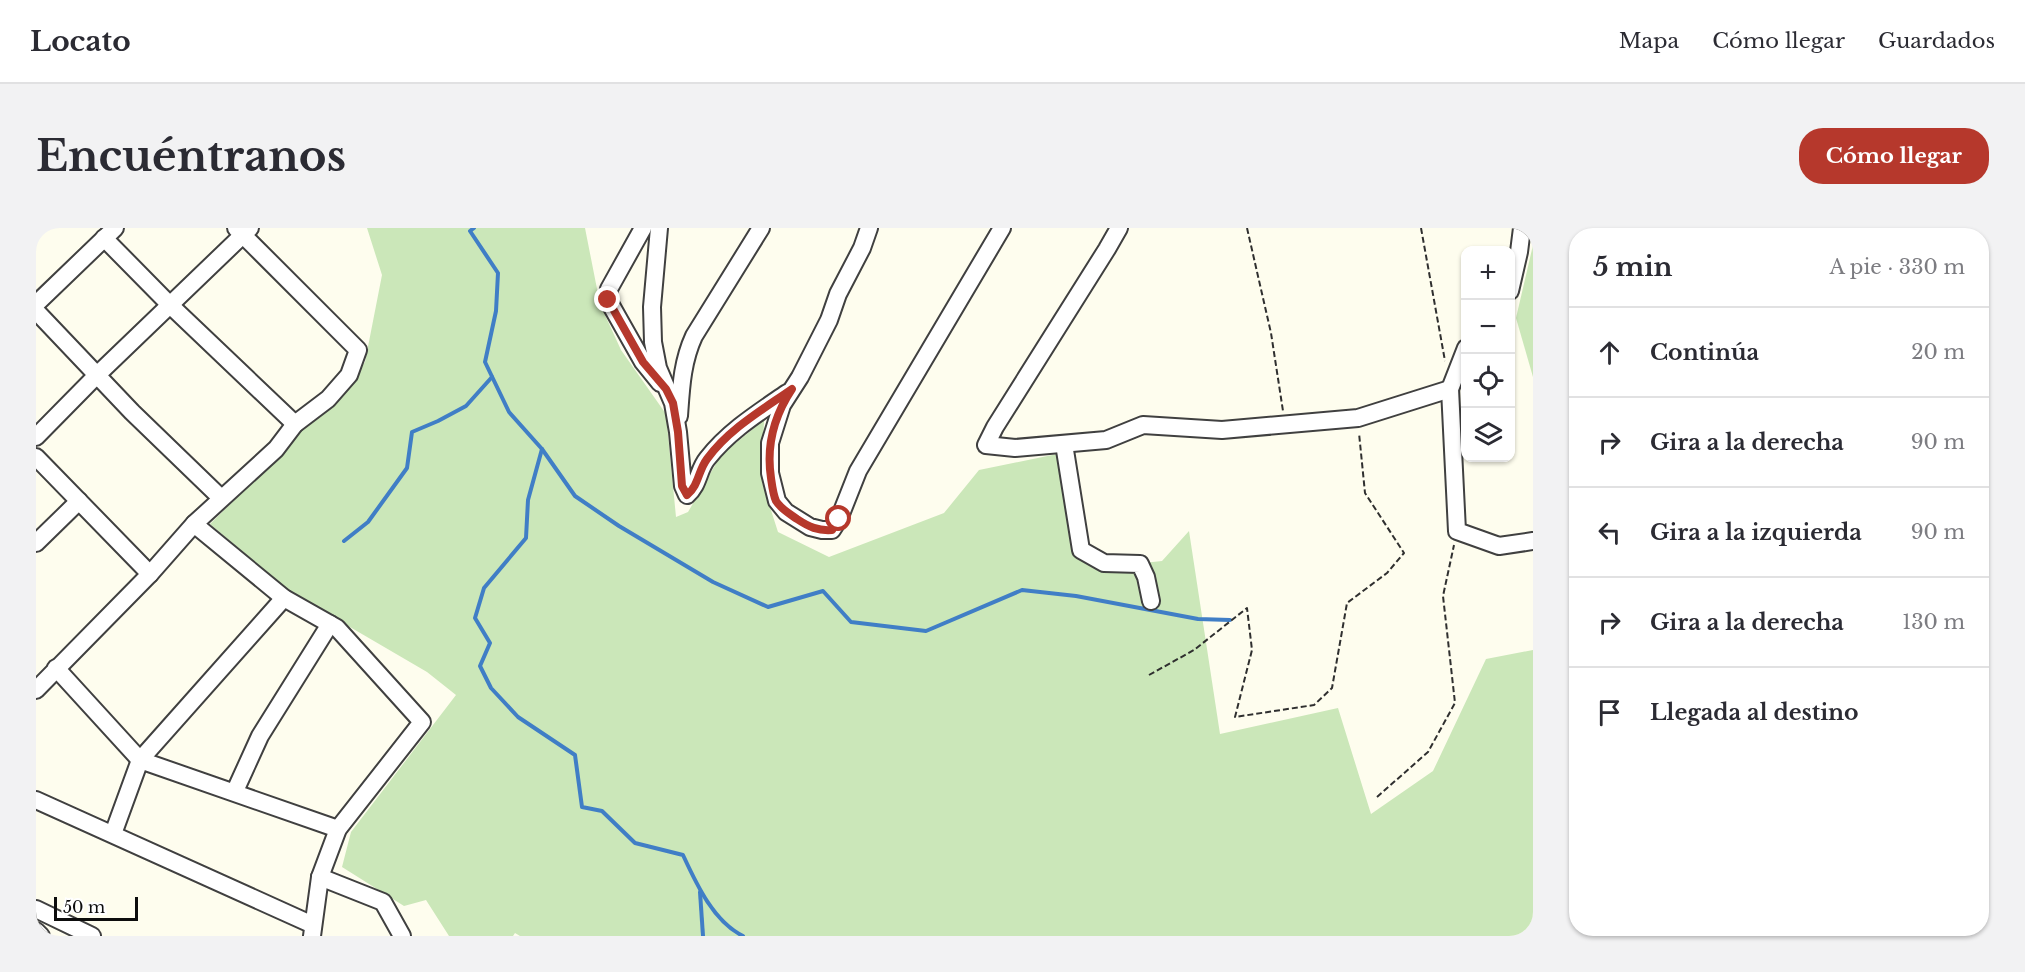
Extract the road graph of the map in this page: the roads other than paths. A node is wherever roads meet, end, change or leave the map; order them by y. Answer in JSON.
{"nodes":[{"id":1,"x":643,"y":228,"type":"edge"},
{"id":2,"x":659,"y":228,"type":"edge"},
{"id":3,"x":761,"y":228,"type":"edge"},
{"id":4,"x":869,"y":228,"type":"edge"},
{"id":5,"x":1002,"y":228,"type":"edge"},
{"id":6,"x":1119,"y":228,"type":"edge"},
{"id":7,"x":1522,"y":228,"type":"edge"},
{"id":8,"x":243,"y":230,"type":"edge"},
{"id":9,"x":110,"y":233,"type":"edge"},
{"id":10,"x":1515,"y":269,"type":"edge"},
{"id":11,"x":36,"y":304,"type":"edge"},
{"id":12,"x":170,"y":305,"type":"junction"},
{"id":13,"x":36,"y":312,"type":"edge"},
{"id":14,"x":1464,"y":354,"type":"edge"},
{"id":15,"x":96,"y":376,"type":"junction"},
{"id":16,"x":666,"y":389,"type":"junction"},
{"id":17,"x":792,"y":389,"type":"junction"},
{"id":18,"x":1450,"y":389,"type":"junction"},
{"id":19,"x":295,"y":424,"type":"junction"},
{"id":20,"x":678,"y":432,"type":"junction"},
{"id":21,"x":36,"y":437,"type":"edge"},
{"id":22,"x":1064,"y":444,"type":"junction"},
{"id":23,"x":36,"y":457,"type":"edge"},
{"id":24,"x":221,"y":498,"type":"junction"},
{"id":25,"x":79,"y":501,"type":"junction"},
{"id":26,"x":194,"y":524,"type":"junction"},
{"id":27,"x":1533,"y":541,"type":"edge"},
{"id":28,"x":36,"y":543,"type":"edge"},
{"id":29,"x":150,"y":574,"type":"junction"},
{"id":30,"x":284,"y":598,"type":"junction"},
{"id":31,"x":1151,"y":601,"type":"dead end"},
{"id":32,"x":330,"y":624,"type":"junction"},
{"id":33,"x":56,"y":668,"type":"junction"},
{"id":34,"x":36,"y":690,"type":"edge"},
{"id":35,"x":141,"y":760,"type":"junction"},
{"id":36,"x":235,"y":791,"type":"junction"},
{"id":37,"x":36,"y":800,"type":"edge"},
{"id":38,"x":338,"y":829,"type":"junction"},
{"id":39,"x":113,"y":834,"type":"junction"},
{"id":40,"x":320,"y":877,"type":"junction"},
{"id":41,"x":36,"y":909,"type":"edge"},
{"id":42,"x":36,"y":931,"type":"edge"},
{"id":43,"x":313,"y":931,"type":"edge"},
{"id":44,"x":41,"y":936,"type":"edge"},
{"id":45,"x":92,"y":936,"type":"edge"},
{"id":46,"x":402,"y":936,"type":"edge"}],
"edges":[{"from":1,"to":16,"type":"street"},
{"from":2,"to":16,"type":"street"},
{"from":3,"to":20,"type":"street"},
{"from":4,"to":17,"type":"street"},
{"from":5,"to":17,"type":"street"},
{"from":6,"to":22,"type":"street"},
{"from":7,"to":10,"type":"street"},
{"from":8,"to":12,"type":"street"},
{"from":8,"to":19,"type":"street"},
{"from":9,"to":11,"type":"street"},
{"from":9,"to":12,"type":"street"},
{"from":12,"to":15,"type":"street"},
{"from":12,"to":19,"type":"street"},
{"from":13,"to":15,"type":"street"},
{"from":14,"to":18,"type":"street"},
{"from":15,"to":21,"type":"street"},
{"from":15,"to":24,"type":"street"},
{"from":16,"to":20,"type":"street"},
{"from":17,"to":20,"type":"street"},
{"from":18,"to":22,"type":"street"},
{"from":18,"to":27,"type":"street"},
{"from":19,"to":24,"type":"street"},
{"from":22,"to":31,"type":"street"},
{"from":23,"to":25,"type":"street"},
{"from":24,"to":26,"type":"street"},
{"from":25,"to":28,"type":"street"},
{"from":25,"to":29,"type":"street"},
{"from":26,"to":29,"type":"street"},
{"from":26,"to":30,"type":"street"},
{"from":29,"to":33,"type":"street"},
{"from":30,"to":32,"type":"street"},
{"from":30,"to":35,"type":"street"},
{"from":32,"to":36,"type":"street"},
{"from":32,"to":38,"type":"street"},
{"from":33,"to":34,"type":"street"},
{"from":33,"to":35,"type":"street"},
{"from":35,"to":36,"type":"street"},
{"from":35,"to":39,"type":"street"},
{"from":36,"to":38,"type":"street"},
{"from":37,"to":39,"type":"street"},
{"from":38,"to":40,"type":"street"},
{"from":39,"to":43,"type":"street"},
{"from":40,"to":43,"type":"street"},
{"from":40,"to":46,"type":"street"},
{"from":41,"to":45,"type":"street"},
{"from":42,"to":44,"type":"street"}]}
